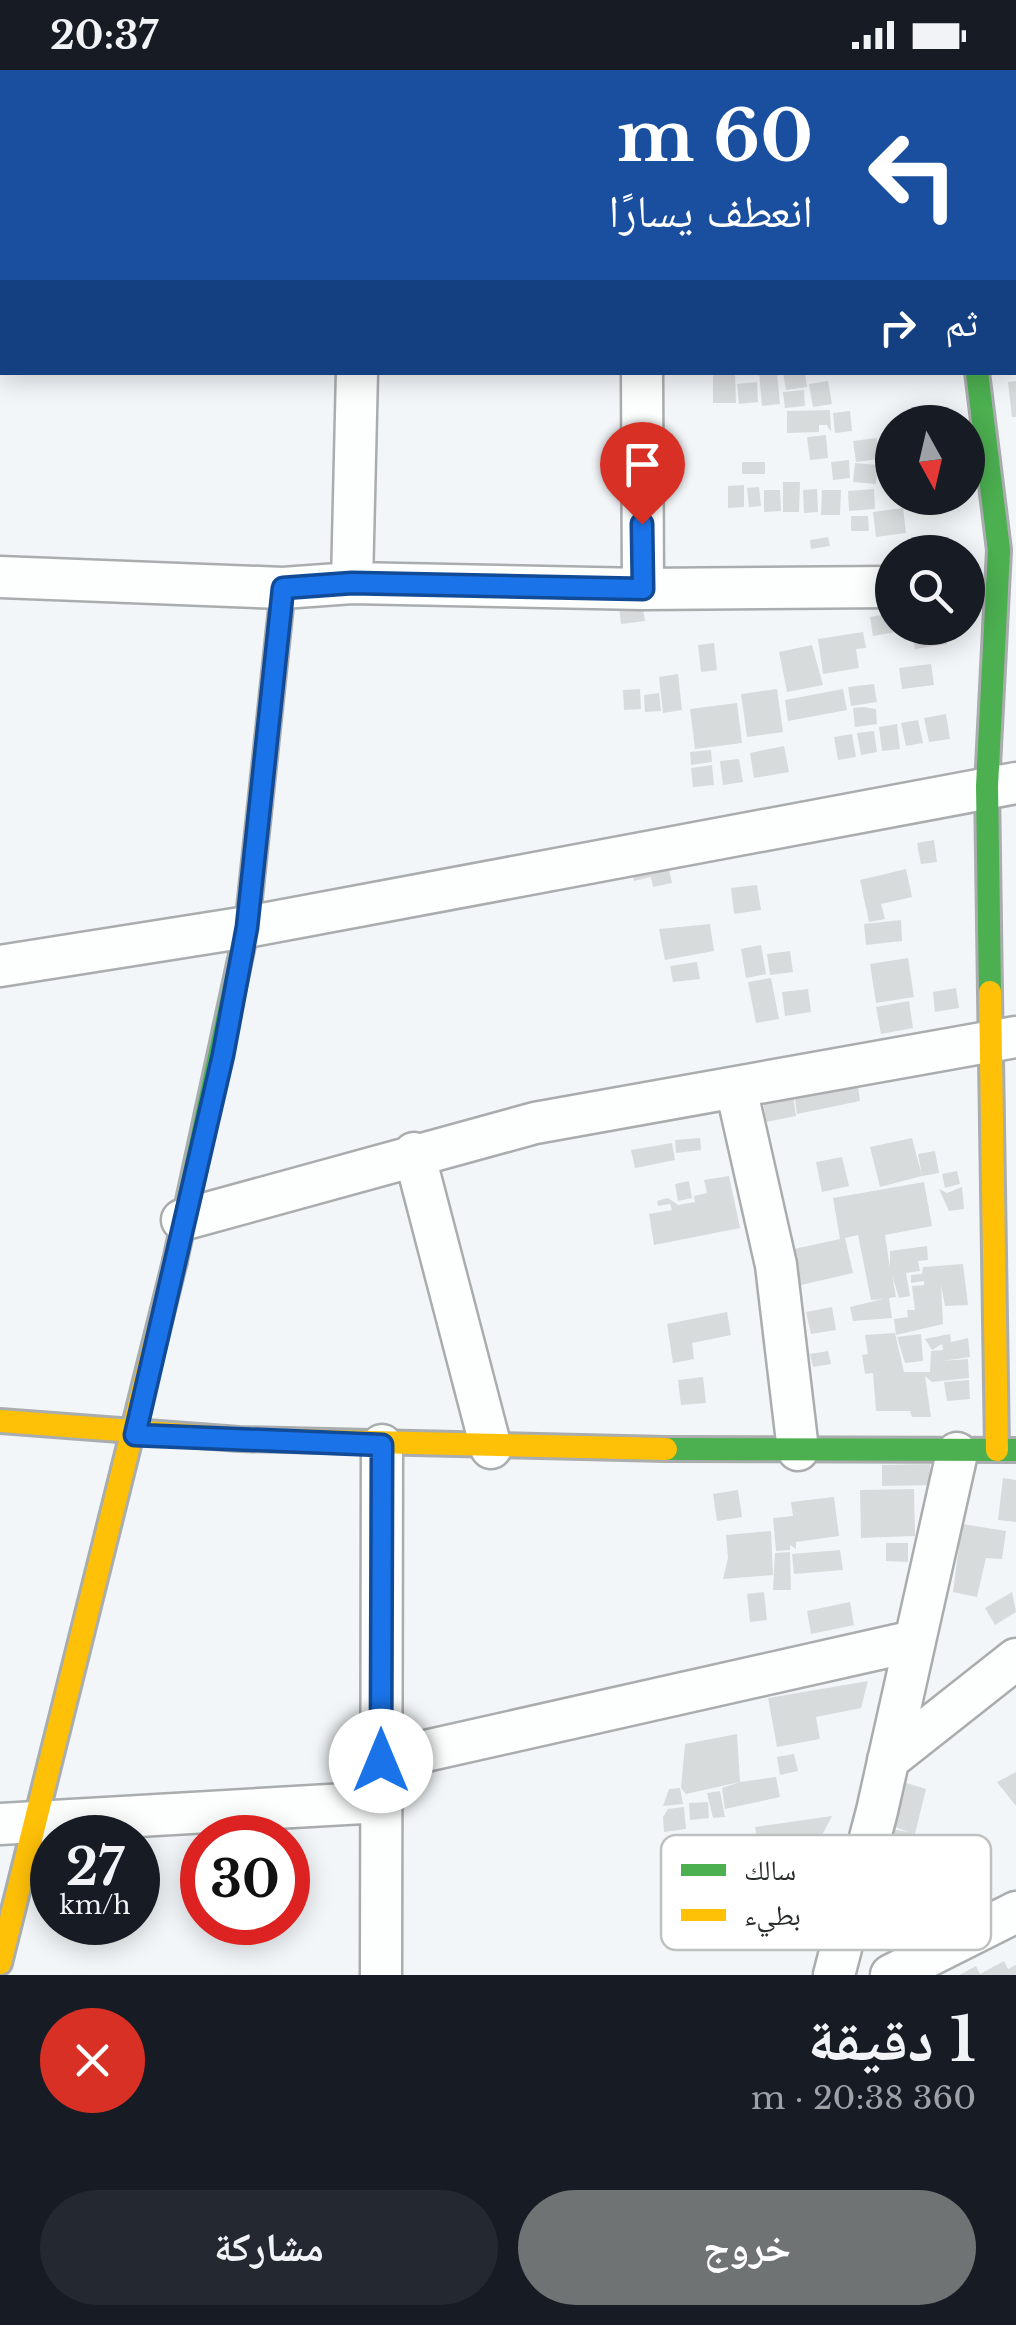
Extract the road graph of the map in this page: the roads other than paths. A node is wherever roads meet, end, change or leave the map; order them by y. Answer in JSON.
{"nodes":[{"id":1,"x":357,"y":375,"type":"edge"},
{"id":2,"x":642,"y":375,"type":"edge"},
{"id":3,"x":977,"y":375,"type":"edge"},
{"id":4,"x":994,"y":568,"type":"edge"},
{"id":5,"x":0,"y":578,"type":"edge"},
{"id":6,"x":352,"y":583,"type":"junction"},
{"id":7,"x":875,"y":587,"type":"edge"},
{"id":8,"x":283,"y":588,"type":"junction"},
{"id":9,"x":643,"y":589,"type":"junction"},
{"id":10,"x":1002,"y":784,"type":"edge"},
{"id":11,"x":247,"y":927,"type":"junction"},
{"id":12,"x":0,"y":966,"type":"edge"},
{"id":13,"x":1005,"y":1038,"type":"edge"},
{"id":14,"x":736,"y":1088,"type":"junction"},
{"id":15,"x":414,"y":1154,"type":"junction"},
{"id":16,"x":182,"y":1220,"type":"junction"},
{"id":17,"x":1005,"y":1284,"type":"edge"},
{"id":18,"x":0,"y":1421,"type":"edge"},
{"id":19,"x":135,"y":1435,"type":"junction"},
{"id":20,"x":382,"y":1445,"type":"junction"},
{"id":21,"x":492,"y":1448,"type":"junction"},
{"id":22,"x":798,"y":1450,"type":"junction"},
{"id":23,"x":1007,"y":1450,"type":"edge"},
{"id":24,"x":957,"y":1453,"type":"junction"},
{"id":25,"x":914,"y":1641,"type":"junction"},
{"id":26,"x":1016,"y":1658,"type":"edge"},
{"id":27,"x":888,"y":1760,"type":"junction"},
{"id":28,"x":381,"y":1761,"type":"junction"},
{"id":29,"x":381,"y":1802,"type":"junction"},
{"id":30,"x":17,"y":1824,"type":"edge"},
{"id":31,"x":869,"y":1835,"type":"edge"},
{"id":32,"x":1016,"y":1912,"type":"edge"},
{"id":33,"x":991,"y":1925,"type":"edge"},
{"id":34,"x":840,"y":1950,"type":"edge"},
{"id":35,"x":941,"y":1950,"type":"edge"},
{"id":36,"x":0,"y":1963,"type":"edge"},
{"id":37,"x":381,"y":1975,"type":"edge"},
{"id":38,"x":834,"y":1975,"type":"edge"},
{"id":39,"x":891,"y":1975,"type":"edge"}],
"edges":[{"from":1,"to":6,"type":"street"},
{"from":2,"to":9,"type":"street"},
{"from":3,"to":4,"type":"street"},
{"from":4,"to":10,"type":"street"},
{"from":5,"to":8,"type":"street"},
{"from":6,"to":8,"type":"street"},
{"from":6,"to":9,"type":"street"},
{"from":7,"to":9,"type":"street"},
{"from":8,"to":11,"type":"street"},
{"from":10,"to":11,"type":"street"},
{"from":10,"to":13,"type":"street"},
{"from":11,"to":12,"type":"street"},
{"from":11,"to":16,"type":"street"},
{"from":13,"to":14,"type":"street"},
{"from":13,"to":17,"type":"street"},
{"from":14,"to":15,"type":"street"},
{"from":14,"to":22,"type":"street"},
{"from":15,"to":16,"type":"street"},
{"from":15,"to":21,"type":"street"},
{"from":16,"to":19,"type":"street"},
{"from":17,"to":23,"type":"street"},
{"from":18,"to":19,"type":"street"},
{"from":19,"to":20,"type":"street"},
{"from":19,"to":30,"type":"street"},
{"from":20,"to":21,"type":"street"},
{"from":20,"to":28,"type":"street"},
{"from":21,"to":22,"type":"street"},
{"from":22,"to":24,"type":"street"},
{"from":23,"to":24,"type":"street"},
{"from":24,"to":25,"type":"street"},
{"from":25,"to":27,"type":"street"},
{"from":25,"to":28,"type":"street"},
{"from":26,"to":27,"type":"street"},
{"from":27,"to":31,"type":"street"},
{"from":28,"to":29,"type":"street"},
{"from":29,"to":30,"type":"street"},
{"from":29,"to":37,"type":"street"},
{"from":30,"to":36,"type":"street"},
{"from":32,"to":33,"type":"street"},
{"from":34,"to":38,"type":"street"},
{"from":35,"to":39,"type":"street"}]}
